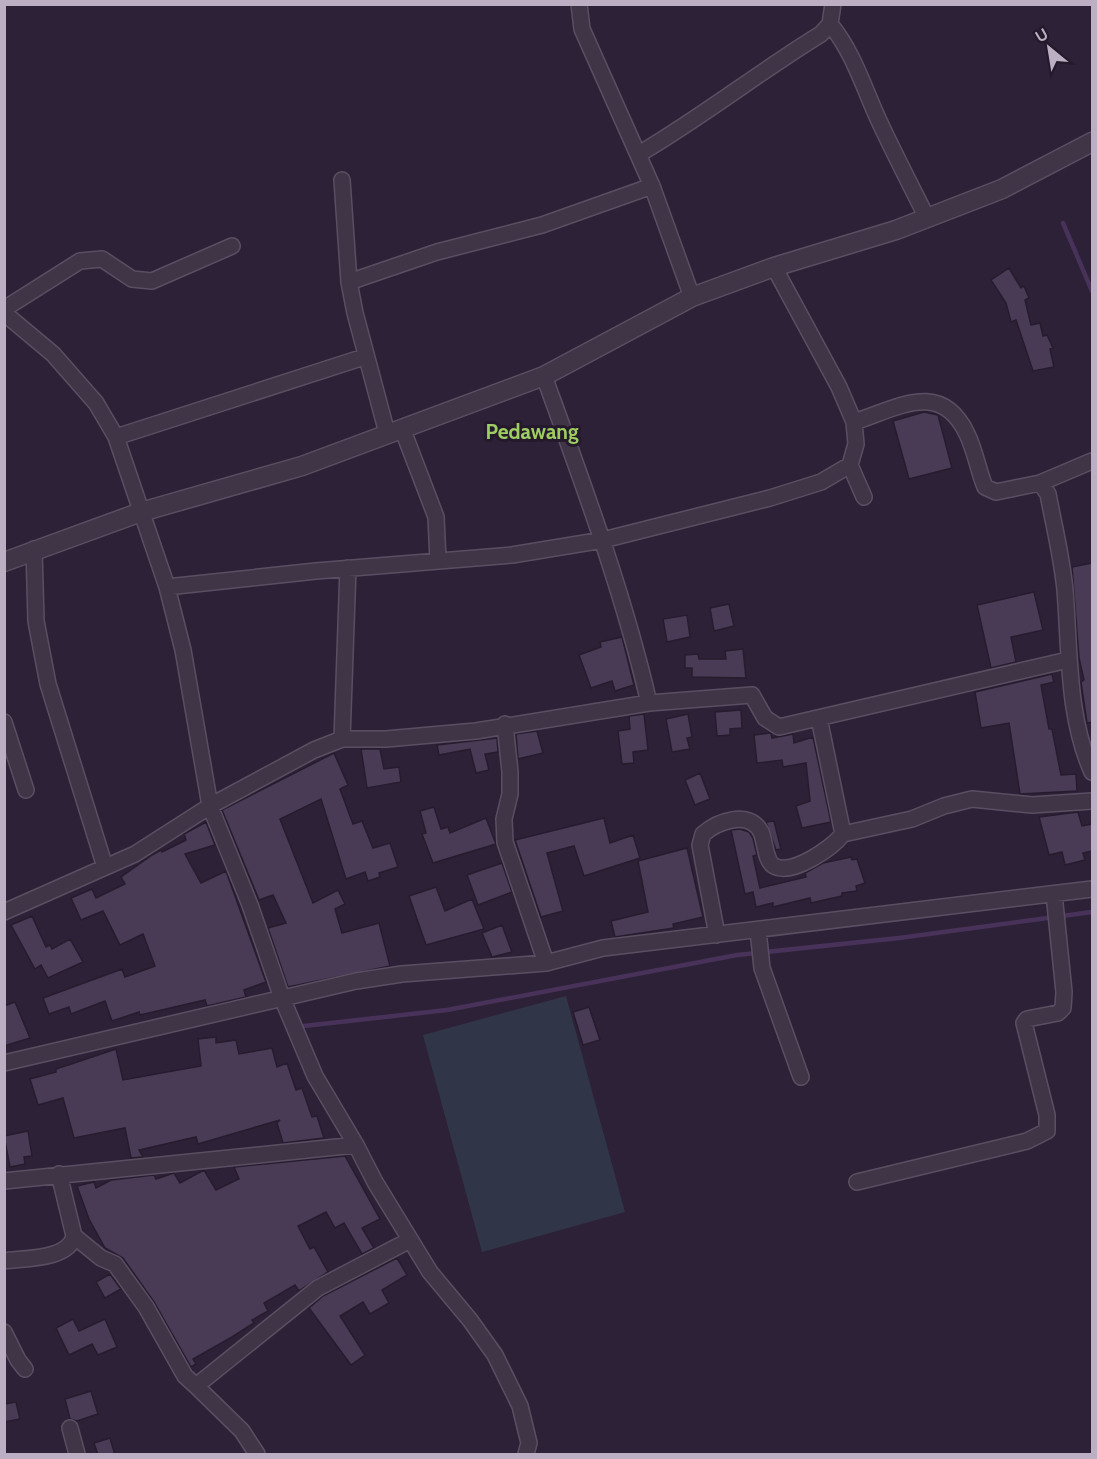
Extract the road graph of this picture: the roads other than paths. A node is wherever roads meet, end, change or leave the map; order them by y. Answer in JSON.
{"nodes":[{"id":1,"x":579,"y":4,"type":"edge"},
{"id":2,"x":833,"y":4,"type":"edge"},
{"id":3,"x":830,"y":24,"type":"junction"},
{"id":4,"x":1092,"y":142,"type":"edge"},
{"id":5,"x":639,"y":154,"type":"junction"},
{"id":6,"x":342,"y":180,"type":"dead end"},
{"id":7,"x":652,"y":186,"type":"junction"},
{"id":8,"x":927,"y":218,"type":"junction"},
{"id":9,"x":232,"y":246,"type":"dead end"},
{"id":10,"x":774,"y":267,"type":"junction"},
{"id":11,"x":350,"y":282,"type":"junction"},
{"id":12,"x":692,"y":297,"type":"junction"},
{"id":13,"x":4,"y":309,"type":"edge"},
{"id":14,"x":4,"y":313,"type":"edge"},
{"id":15,"x":364,"y":357,"type":"junction"},
{"id":16,"x":544,"y":376,"type":"junction"},
{"id":17,"x":854,"y":422,"type":"junction"},
{"id":18,"x":394,"y":430,"type":"junction"},
{"id":19,"x":117,"y":437,"type":"junction"},
{"id":20,"x":1092,"y":461,"type":"edge"},
{"id":21,"x":850,"y":465,"type":"junction"},
{"id":22,"x":1040,"y":483,"type":"junction"},
{"id":23,"x":864,"y":497,"type":"dead end"},
{"id":24,"x":141,"y":512,"type":"junction"},
{"id":25,"x":603,"y":540,"type":"junction"},
{"id":26,"x":34,"y":549,"type":"junction"},
{"id":27,"x":438,"y":561,"type":"junction"},
{"id":28,"x":4,"y":562,"type":"edge"},
{"id":29,"x":348,"y":568,"type":"junction"},
{"id":30,"x":166,"y":588,"type":"junction"},
{"id":31,"x":1068,"y":660,"type":"junction"},
{"id":32,"x":649,"y":703,"type":"junction"},
{"id":33,"x":819,"y":718,"type":"junction"},
{"id":34,"x":4,"y":722,"type":"edge"},
{"id":35,"x":505,"y":724,"type":"junction"},
{"id":36,"x":342,"y":739,"type":"junction"},
{"id":37,"x":1092,"y":772,"type":"edge"},
{"id":38,"x":26,"y":790,"type":"dead end"},
{"id":39,"x":1092,"y":801,"type":"edge"},
{"id":40,"x":210,"y":806,"type":"junction"},
{"id":41,"x":843,"y":834,"type":"junction"},
{"id":42,"x":105,"y":867,"type":"junction"},
{"id":43,"x":1092,"y":889,"type":"edge"},
{"id":44,"x":1055,"y":900,"type":"junction"},
{"id":45,"x":4,"y":912,"type":"edge"},
{"id":46,"x":717,"y":935,"type":"junction"},
{"id":47,"x":758,"y":935,"type":"junction"},
{"id":48,"x":546,"y":963,"type":"junction"},
{"id":49,"x":282,"y":998,"type":"junction"},
{"id":50,"x":4,"y":1063,"type":"edge"},
{"id":51,"x":801,"y":1077,"type":"dead end"},
{"id":52,"x":356,"y":1145,"type":"junction"},
{"id":53,"x":59,"y":1174,"type":"junction"},
{"id":54,"x":4,"y":1181,"type":"edge"},
{"id":55,"x":857,"y":1182,"type":"dead end"},
{"id":56,"x":74,"y":1236,"type":"junction"},
{"id":57,"x":410,"y":1240,"type":"junction"},
{"id":58,"x":4,"y":1261,"type":"edge"},
{"id":59,"x":4,"y":1332,"type":"edge"},
{"id":60,"x":25,"y":1369,"type":"dead end"},
{"id":61,"x":196,"y":1386,"type":"junction"},
{"id":62,"x":70,"y":1428,"type":"dead end"},
{"id":63,"x":77,"y":1455,"type":"edge"},
{"id":64,"x":257,"y":1455,"type":"edge"},
{"id":65,"x":526,"y":1455,"type":"edge"}],
"edges":[{"from":1,"to":5,"type":"street"},
{"from":2,"to":3,"type":"street"},
{"from":3,"to":5,"type":"street"},
{"from":3,"to":8,"type":"street"},
{"from":4,"to":8,"type":"street"},
{"from":5,"to":7,"type":"street"},
{"from":6,"to":11,"type":"street"},
{"from":7,"to":11,"type":"street"},
{"from":7,"to":12,"type":"street"},
{"from":8,"to":10,"type":"street"},
{"from":9,"to":13,"type":"street"},
{"from":10,"to":12,"type":"street"},
{"from":10,"to":17,"type":"street"},
{"from":11,"to":15,"type":"street"},
{"from":12,"to":16,"type":"street"},
{"from":14,"to":19,"type":"street"},
{"from":15,"to":18,"type":"street"},
{"from":15,"to":19,"type":"street"},
{"from":16,"to":18,"type":"street"},
{"from":16,"to":25,"type":"street"},
{"from":17,"to":21,"type":"street"},
{"from":17,"to":22,"type":"street"},
{"from":18,"to":24,"type":"street"},
{"from":18,"to":27,"type":"street"},
{"from":19,"to":24,"type":"street"},
{"from":20,"to":22,"type":"street"},
{"from":21,"to":23,"type":"street"},
{"from":21,"to":25,"type":"street"},
{"from":22,"to":31,"type":"street"},
{"from":24,"to":26,"type":"street"},
{"from":24,"to":30,"type":"street"},
{"from":25,"to":27,"type":"street"},
{"from":25,"to":32,"type":"street"},
{"from":26,"to":28,"type":"street"},
{"from":26,"to":42,"type":"street"},
{"from":27,"to":29,"type":"street"},
{"from":29,"to":30,"type":"street"},
{"from":29,"to":36,"type":"street"},
{"from":30,"to":40,"type":"street"},
{"from":31,"to":33,"type":"street"},
{"from":31,"to":37,"type":"street"},
{"from":32,"to":33,"type":"street"},
{"from":32,"to":35,"type":"street"},
{"from":33,"to":41,"type":"street"},
{"from":34,"to":38,"type":"street"},
{"from":35,"to":36,"type":"street"},
{"from":35,"to":48,"type":"street"},
{"from":36,"to":40,"type":"street"},
{"from":39,"to":41,"type":"street"},
{"from":40,"to":42,"type":"street"},
{"from":40,"to":49,"type":"street"},
{"from":41,"to":46,"type":"street"},
{"from":42,"to":45,"type":"street"},
{"from":43,"to":44,"type":"street"},
{"from":44,"to":47,"type":"street"},
{"from":44,"to":55,"type":"street"},
{"from":46,"to":47,"type":"street"},
{"from":46,"to":48,"type":"street"},
{"from":47,"to":51,"type":"street"},
{"from":48,"to":49,"type":"street"},
{"from":49,"to":50,"type":"street"},
{"from":49,"to":52,"type":"street"},
{"from":52,"to":53,"type":"street"},
{"from":52,"to":57,"type":"street"},
{"from":53,"to":54,"type":"street"},
{"from":53,"to":56,"type":"street"},
{"from":56,"to":58,"type":"street"},
{"from":56,"to":61,"type":"street"},
{"from":57,"to":61,"type":"street"},
{"from":57,"to":65,"type":"street"},
{"from":59,"to":60,"type":"street"},
{"from":61,"to":64,"type":"street"},
{"from":62,"to":63,"type":"street"}]}
